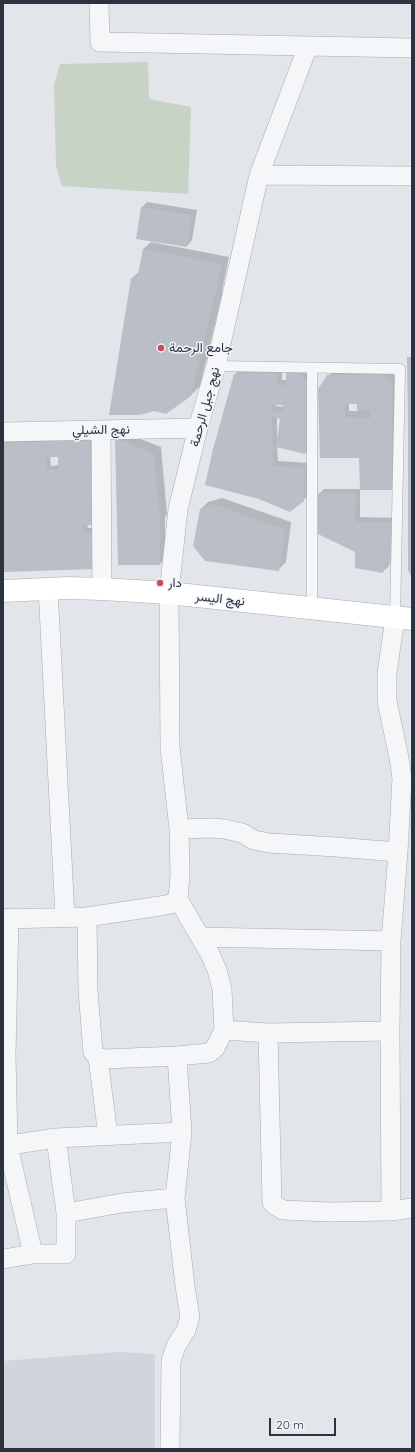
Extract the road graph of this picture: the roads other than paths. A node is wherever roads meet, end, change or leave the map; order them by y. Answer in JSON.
{"nodes":[{"id":1,"x":99,"y":3,"type":"edge"},
{"id":2,"x":308,"y":46,"type":"junction"},
{"id":3,"x":412,"y":48,"type":"edge"},
{"id":4,"x":259,"y":175,"type":"junction"},
{"id":5,"x":412,"y":176,"type":"edge"},
{"id":6,"x":216,"y":366,"type":"junction"},
{"id":7,"x":312,"y":368,"type":"junction"},
{"id":8,"x":198,"y":428,"type":"junction"},
{"id":9,"x":101,"y":430,"type":"junction"},
{"id":10,"x":3,"y":432,"type":"edge"},
{"id":11,"x":48,"y":588,"type":"junction"},
{"id":12,"x":102,"y":589,"type":"junction"},
{"id":13,"x":3,"y":591,"type":"edge"},
{"id":14,"x":169,"y":593,"type":"junction"},
{"id":15,"x":312,"y":608,"type":"junction"},
{"id":16,"x":404,"y":618,"type":"edge"},
{"id":17,"x":179,"y":829,"type":"junction"},
{"id":18,"x":398,"y":852,"type":"junction"},
{"id":19,"x":178,"y":899,"type":"junction"},
{"id":20,"x":65,"y":917,"type":"junction"},
{"id":21,"x":87,"y":917,"type":"junction"},
{"id":22,"x":6,"y":919,"type":"edge"},
{"id":23,"x":200,"y":937,"type":"junction"},
{"id":24,"x":391,"y":941,"type":"junction"},
{"id":25,"x":224,"y":1030,"type":"junction"},
{"id":26,"x":390,"y":1031,"type":"junction"},
{"id":27,"x":268,"y":1033,"type":"junction"},
{"id":28,"x":5,"y":1055,"type":"edge"},
{"id":29,"x":176,"y":1056,"type":"junction"},
{"id":30,"x":98,"y":1058,"type":"junction"},
{"id":31,"x":182,"y":1132,"type":"junction"},
{"id":32,"x":108,"y":1135,"type":"junction"},
{"id":33,"x":56,"y":1138,"type":"junction"},
{"id":34,"x":6,"y":1146,"type":"edge"},
{"id":35,"x":175,"y":1198,"type":"junction"},
{"id":36,"x":412,"y":1208,"type":"edge"},
{"id":37,"x":391,"y":1211,"type":"junction"},
{"id":38,"x":66,"y":1213,"type":"junction"},
{"id":39,"x":33,"y":1254,"type":"junction"},
{"id":40,"x":3,"y":1260,"type":"edge"},
{"id":41,"x":170,"y":1449,"type":"edge"}],
"edges":[{"from":1,"to":2,"type":"street"},
{"from":2,"to":3,"type":"street"},
{"from":2,"to":4,"type":"street","name":"نهج جبل الرحمة"},
{"from":4,"to":5,"type":"street"},
{"from":4,"to":6,"type":"street","name":"نهج جبل الرحمة"},
{"from":6,"to":7,"type":"lane"},
{"from":6,"to":8,"type":"street","name":"نهج جبل الرحمة"},
{"from":7,"to":15,"type":"lane"},
{"from":7,"to":16,"type":"lane"},
{"from":8,"to":9,"type":"street","name":"نهج الشيلي"},
{"from":8,"to":14,"type":"street","name":"نهج جبل الرحمة"},
{"from":9,"to":10,"type":"street","name":"نهج الشيلي"},
{"from":9,"to":12,"type":"street"},
{"from":11,"to":12,"type":"main road","name":"نهج اليسر"},
{"from":11,"to":13,"type":"main road","name":"نهج اليسر"},
{"from":11,"to":20,"type":"street"},
{"from":12,"to":14,"type":"main road","name":"نهج اليسر"},
{"from":14,"to":15,"type":"main road","name":"نهج اليسر"},
{"from":14,"to":17,"type":"street","name":"نهج جبل الرحمة"},
{"from":15,"to":16,"type":"main road","name":"نهج اليسر"},
{"from":16,"to":18,"type":"street"},
{"from":17,"to":18,"type":"street"},
{"from":17,"to":19,"type":"street","name":"نهج جبل الرحمة"},
{"from":18,"to":24,"type":"street"},
{"from":19,"to":21,"type":"street"},
{"from":19,"to":23,"type":"street"},
{"from":20,"to":21,"type":"street"},
{"from":20,"to":22,"type":"street"},
{"from":21,"to":30,"type":"street"},
{"from":22,"to":28,"type":"street"},
{"from":23,"to":24,"type":"street"},
{"from":23,"to":25,"type":"street"},
{"from":24,"to":26,"type":"street"},
{"from":25,"to":27,"type":"street"},
{"from":25,"to":29,"type":"street"},
{"from":26,"to":27,"type":"street"},
{"from":26,"to":37,"type":"street"},
{"from":27,"to":37,"type":"street"},
{"from":28,"to":34,"type":"street"},
{"from":29,"to":30,"type":"street"},
{"from":29,"to":31,"type":"street"},
{"from":30,"to":32,"type":"street"},
{"from":31,"to":32,"type":"street"},
{"from":31,"to":35,"type":"street"},
{"from":32,"to":33,"type":"street"},
{"from":33,"to":34,"type":"street"},
{"from":33,"to":38,"type":"street"},
{"from":34,"to":39,"type":"street"},
{"from":35,"to":38,"type":"street"},
{"from":35,"to":41,"type":"street"},
{"from":36,"to":37,"type":"street"},
{"from":38,"to":39,"type":"street"},
{"from":39,"to":40,"type":"street"}]}
